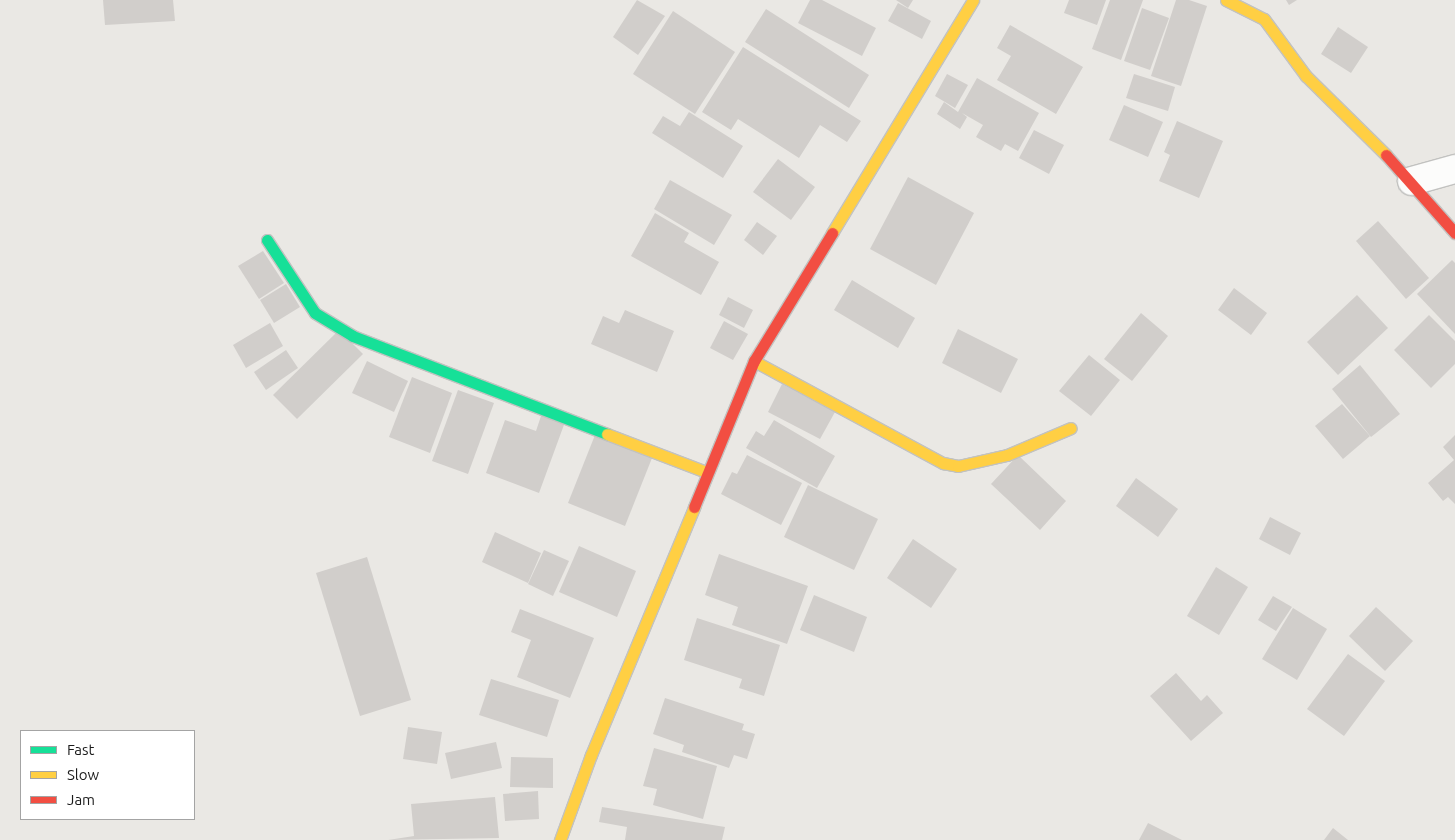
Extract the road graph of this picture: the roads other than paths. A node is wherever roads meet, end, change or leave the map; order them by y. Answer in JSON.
{"nodes":[{"id":1,"x":973,"y":0,"type":"edge"},
{"id":2,"x":1226,"y":0,"type":"edge"},
{"id":3,"x":1455,"y":169,"type":"edge"},
{"id":4,"x":1412,"y":181,"type":"junction"},
{"id":5,"x":1455,"y":233,"type":"edge"},
{"id":6,"x":267,"y":240,"type":"dead end"},
{"id":7,"x":754,"y":361,"type":"junction"},
{"id":8,"x":1071,"y":428,"type":"dead end"},
{"id":9,"x":706,"y":472,"type":"junction"},
{"id":10,"x":560,"y":840,"type":"edge"}],
"edges":[{"from":1,"to":7,"type":"street"},
{"from":2,"to":4,"type":"street"},
{"from":3,"to":4,"type":"street"},
{"from":4,"to":5,"type":"street"},
{"from":6,"to":9,"type":"street"},
{"from":7,"to":8,"type":"street"},
{"from":7,"to":9,"type":"street"},
{"from":9,"to":10,"type":"street"}]}
